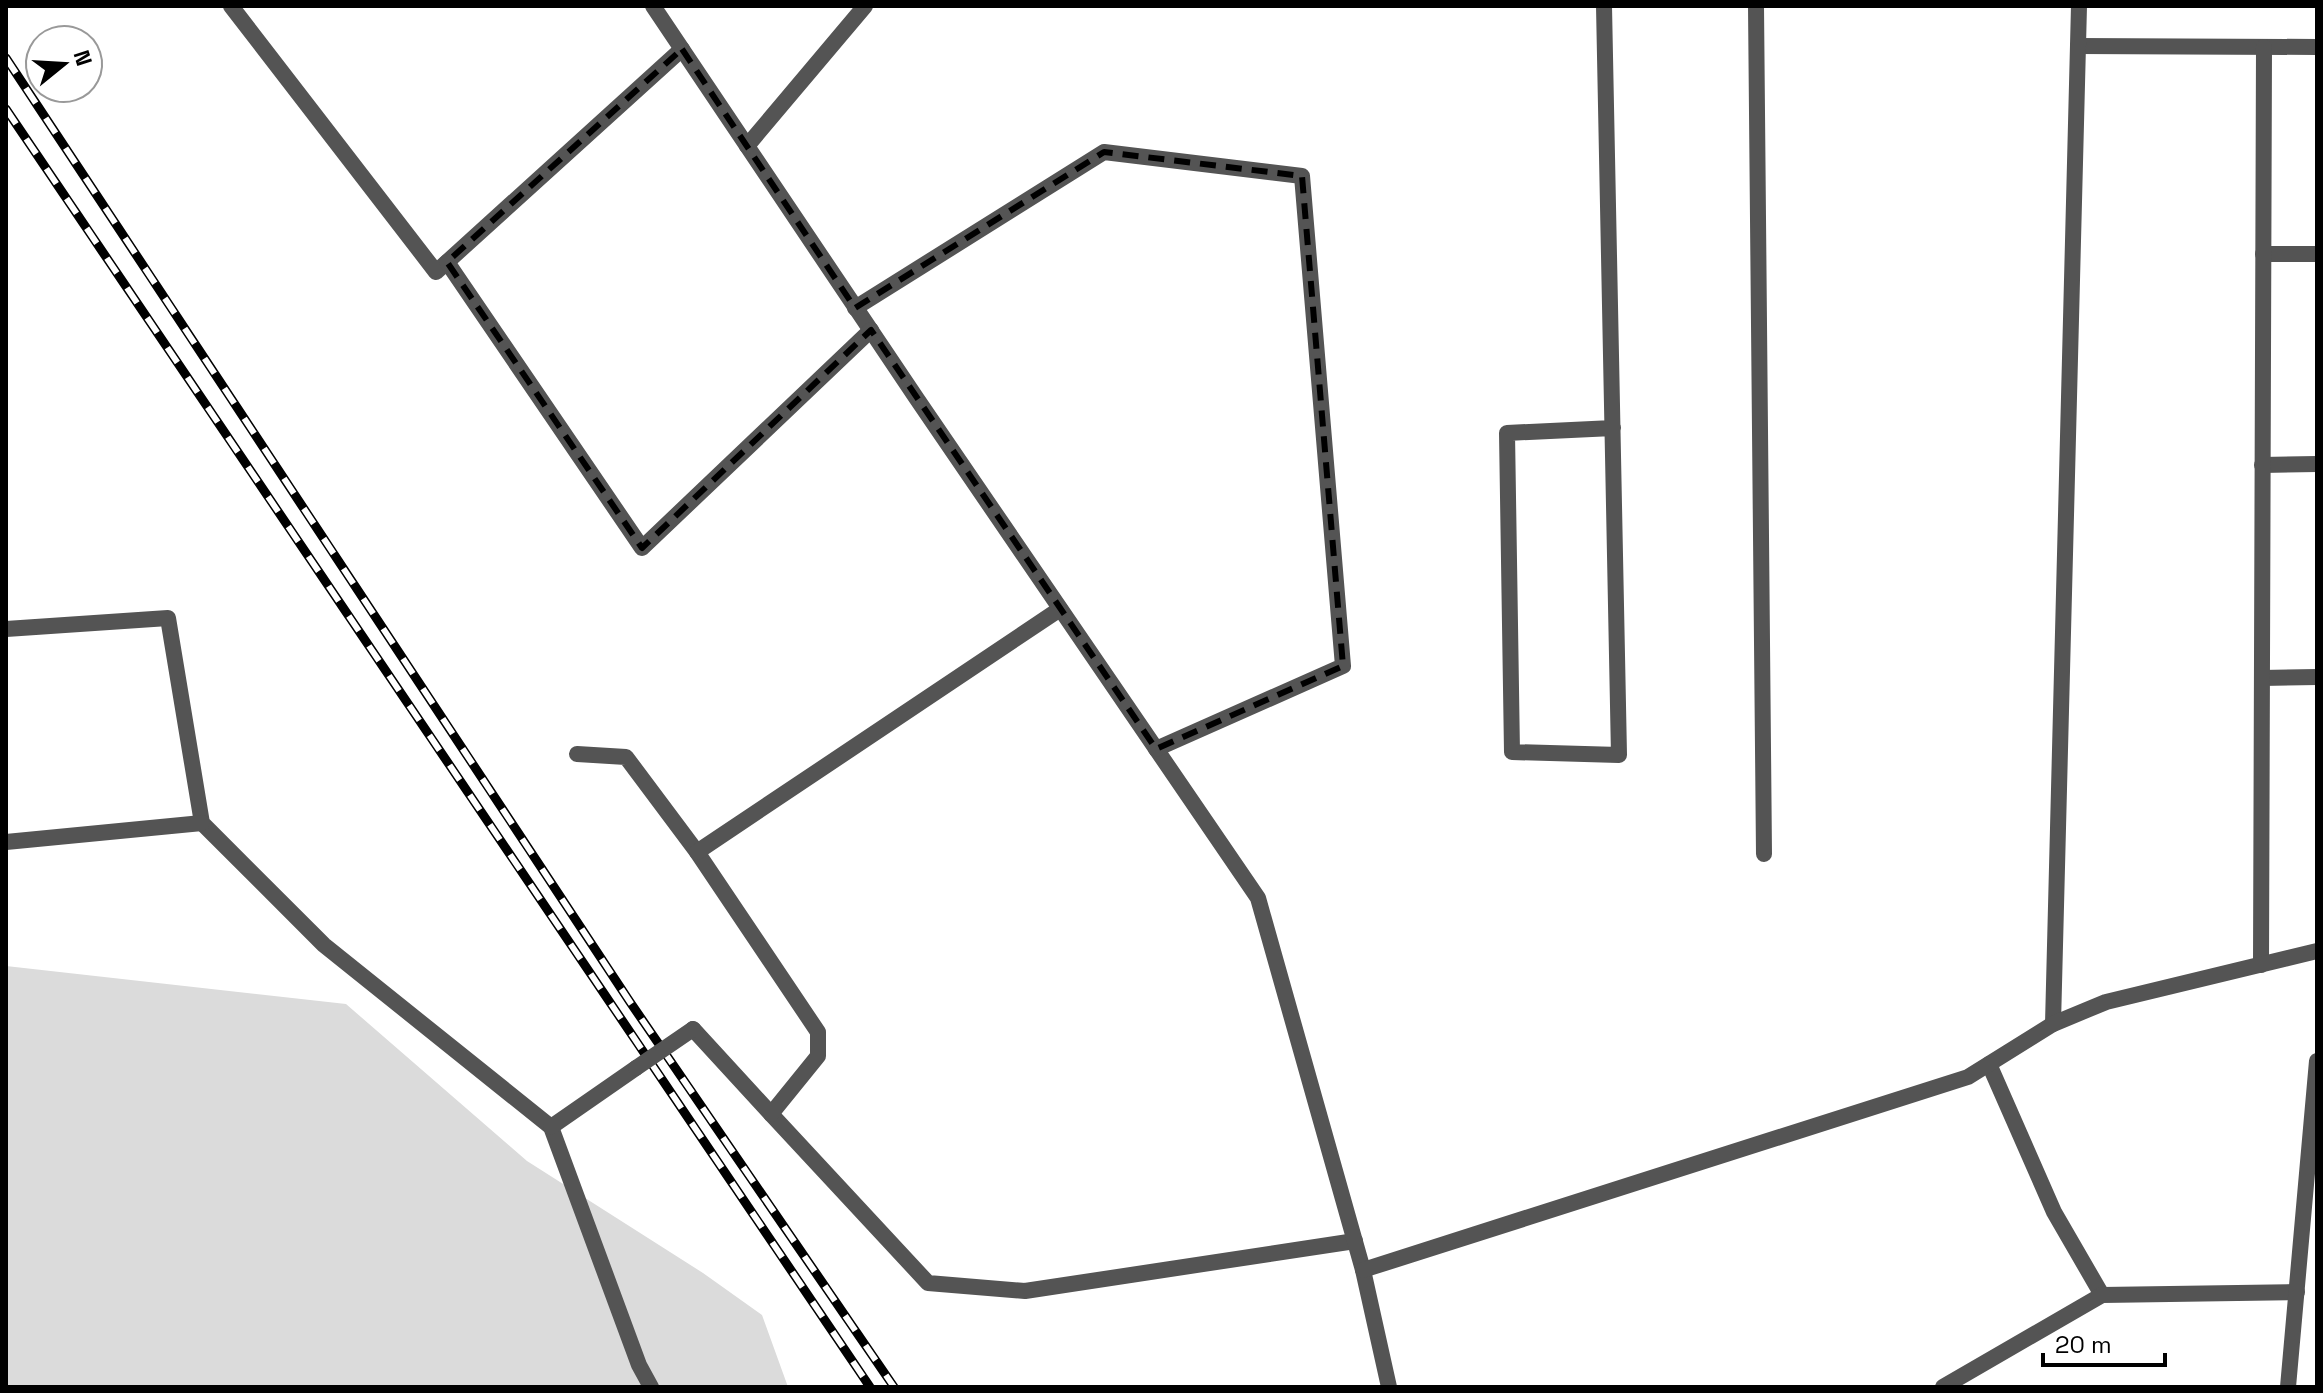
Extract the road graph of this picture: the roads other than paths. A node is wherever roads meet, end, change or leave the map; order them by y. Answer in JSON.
{"nodes":[{"id":1,"x":231,"y":6,"type":"edge"},
{"id":2,"x":653,"y":6,"type":"edge"},
{"id":3,"x":865,"y":6,"type":"edge"},
{"id":4,"x":1604,"y":6,"type":"edge"},
{"id":5,"x":1756,"y":6,"type":"edge"},
{"id":6,"x":2079,"y":6,"type":"edge"},
{"id":7,"x":2078,"y":46,"type":"junction"},
{"id":8,"x":2264,"y":47,"type":"junction"},
{"id":9,"x":2317,"y":47,"type":"edge"},
{"id":10,"x":682,"y":49,"type":"junction"},
{"id":11,"x":747,"y":146,"type":"junction"},
{"id":12,"x":2263,"y":254,"type":"junction"},
{"id":13,"x":2317,"y":254,"type":"edge"},
{"id":14,"x":447,"y":262,"type":"junction"},
{"id":15,"x":855,"y":308,"type":"junction"},
{"id":16,"x":871,"y":330,"type":"junction"},
{"id":17,"x":1613,"y":428,"type":"junction"},
{"id":18,"x":2317,"y":464,"type":"edge"},
{"id":19,"x":2262,"y":465,"type":"junction"},
{"id":20,"x":1060,"y":609,"type":"junction"},
{"id":21,"x":6,"y":629,"type":"edge"},
{"id":22,"x":2317,"y":677,"type":"edge"},
{"id":23,"x":2262,"y":678,"type":"junction"},
{"id":24,"x":1156,"y":749,"type":"junction"},
{"id":25,"x":577,"y":754,"type":"dead end"},
{"id":26,"x":202,"y":823,"type":"junction"},
{"id":27,"x":6,"y":842,"type":"edge"},
{"id":28,"x":697,"y":852,"type":"junction"},
{"id":29,"x":1764,"y":854,"type":"dead end"},
{"id":30,"x":2317,"y":951,"type":"edge"},
{"id":31,"x":2261,"y":965,"type":"junction"},
{"id":32,"x":2053,"y":1024,"type":"junction"},
{"id":33,"x":2317,"y":1061,"type":"edge"},
{"id":34,"x":1989,"y":1064,"type":"junction"},
{"id":35,"x":771,"y":1114,"type":"junction"},
{"id":36,"x":551,"y":1127,"type":"junction"},
{"id":37,"x":1355,"y":1241,"type":"junction"},
{"id":38,"x":1363,"y":1270,"type":"junction"},
{"id":39,"x":2297,"y":1292,"type":"junction"},
{"id":40,"x":2102,"y":1295,"type":"junction"},
{"id":41,"x":651,"y":1387,"type":"edge"},
{"id":42,"x":1389,"y":1387,"type":"edge"},
{"id":43,"x":1943,"y":1387,"type":"edge"},
{"id":44,"x":2288,"y":1387,"type":"edge"}],
"edges":[{"from":1,"to":14,"type":"street"},
{"from":2,"to":10,"type":"street"},
{"from":3,"to":11,"type":"street"},
{"from":4,"to":17,"type":"street"},
{"from":5,"to":29,"type":"street"},
{"from":6,"to":7,"type":"street"},
{"from":7,"to":8,"type":"street"},
{"from":7,"to":32,"type":"street"},
{"from":8,"to":9,"type":"street"},
{"from":8,"to":12,"type":"street"},
{"from":10,"to":11,"type":"street"},
{"from":10,"to":14,"type":"street"},
{"from":11,"to":15,"type":"street"},
{"from":12,"to":13,"type":"street"},
{"from":12,"to":19,"type":"street"},
{"from":14,"to":16,"type":"street"},
{"from":15,"to":16,"type":"street"},
{"from":15,"to":24,"type":"street"},
{"from":16,"to":20,"type":"street"},
{"from":17,"to":17,"type":"street"},
{"from":18,"to":19,"type":"street"},
{"from":19,"to":23,"type":"street"},
{"from":20,"to":24,"type":"street"},
{"from":20,"to":28,"type":"street"},
{"from":21,"to":26,"type":"street"},
{"from":22,"to":23,"type":"street"},
{"from":23,"to":31,"type":"street"},
{"from":24,"to":37,"type":"street"},
{"from":25,"to":28,"type":"street"},
{"from":26,"to":27,"type":"street"},
{"from":26,"to":36,"type":"street"},
{"from":28,"to":35,"type":"street"},
{"from":30,"to":31,"type":"street"},
{"from":31,"to":32,"type":"street"},
{"from":32,"to":34,"type":"street"},
{"from":33,"to":39,"type":"street"},
{"from":34,"to":38,"type":"street"},
{"from":34,"to":40,"type":"street"},
{"from":35,"to":36,"type":"street","bridge":true},
{"from":35,"to":37,"type":"street"},
{"from":36,"to":41,"type":"street"},
{"from":37,"to":38,"type":"street"},
{"from":38,"to":42,"type":"street"},
{"from":39,"to":40,"type":"street"},
{"from":39,"to":44,"type":"street"},
{"from":40,"to":43,"type":"street"}]}
